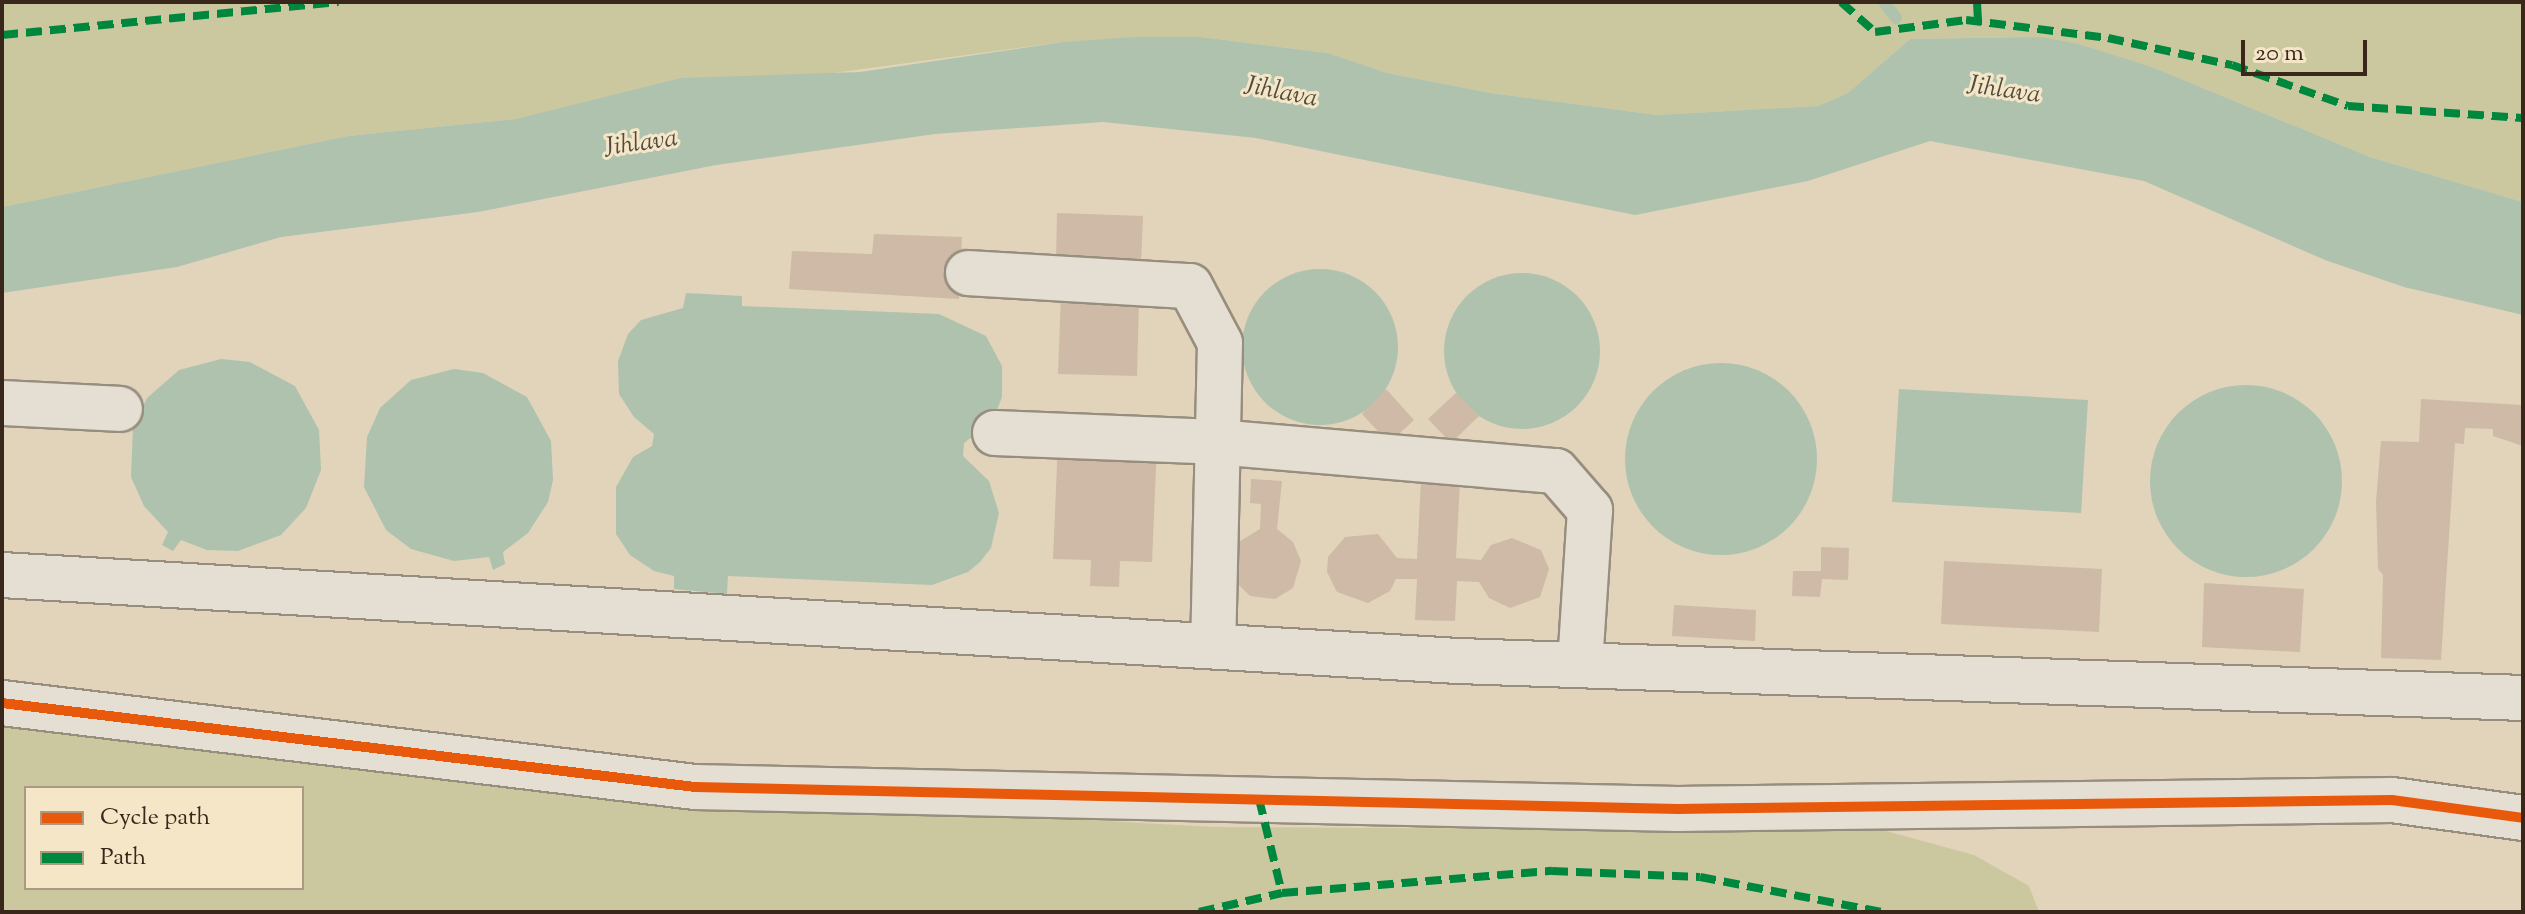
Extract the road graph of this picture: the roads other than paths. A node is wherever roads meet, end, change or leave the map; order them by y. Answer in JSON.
{"nodes":[{"id":1,"x":968,"y":273,"type":"dead end"},
{"id":2,"x":2,"y":403,"type":"edge"},
{"id":3,"x":120,"y":409,"type":"dead end"},
{"id":4,"x":995,"y":433,"type":"dead end"},
{"id":5,"x":1216,"y":442,"type":"junction"},
{"id":6,"x":2,"y":575,"type":"edge"},
{"id":7,"x":1213,"y":644,"type":"junction"},
{"id":8,"x":1580,"y":665,"type":"junction"},
{"id":9,"x":2523,"y":698,"type":"edge"},
{"id":10,"x":2,"y":703,"type":"edge"},
{"id":11,"x":2523,"y":818,"type":"edge"}],
"edges":[{"from":1,"to":5,"type":"street"},
{"from":2,"to":3,"type":"street"},
{"from":4,"to":5,"type":"street"},
{"from":5,"to":7,"type":"street"},
{"from":5,"to":8,"type":"street"},
{"from":6,"to":7,"type":"street"},
{"from":7,"to":8,"type":"street"},
{"from":8,"to":9,"type":"street"},
{"from":10,"to":11,"type":"street"}]}
